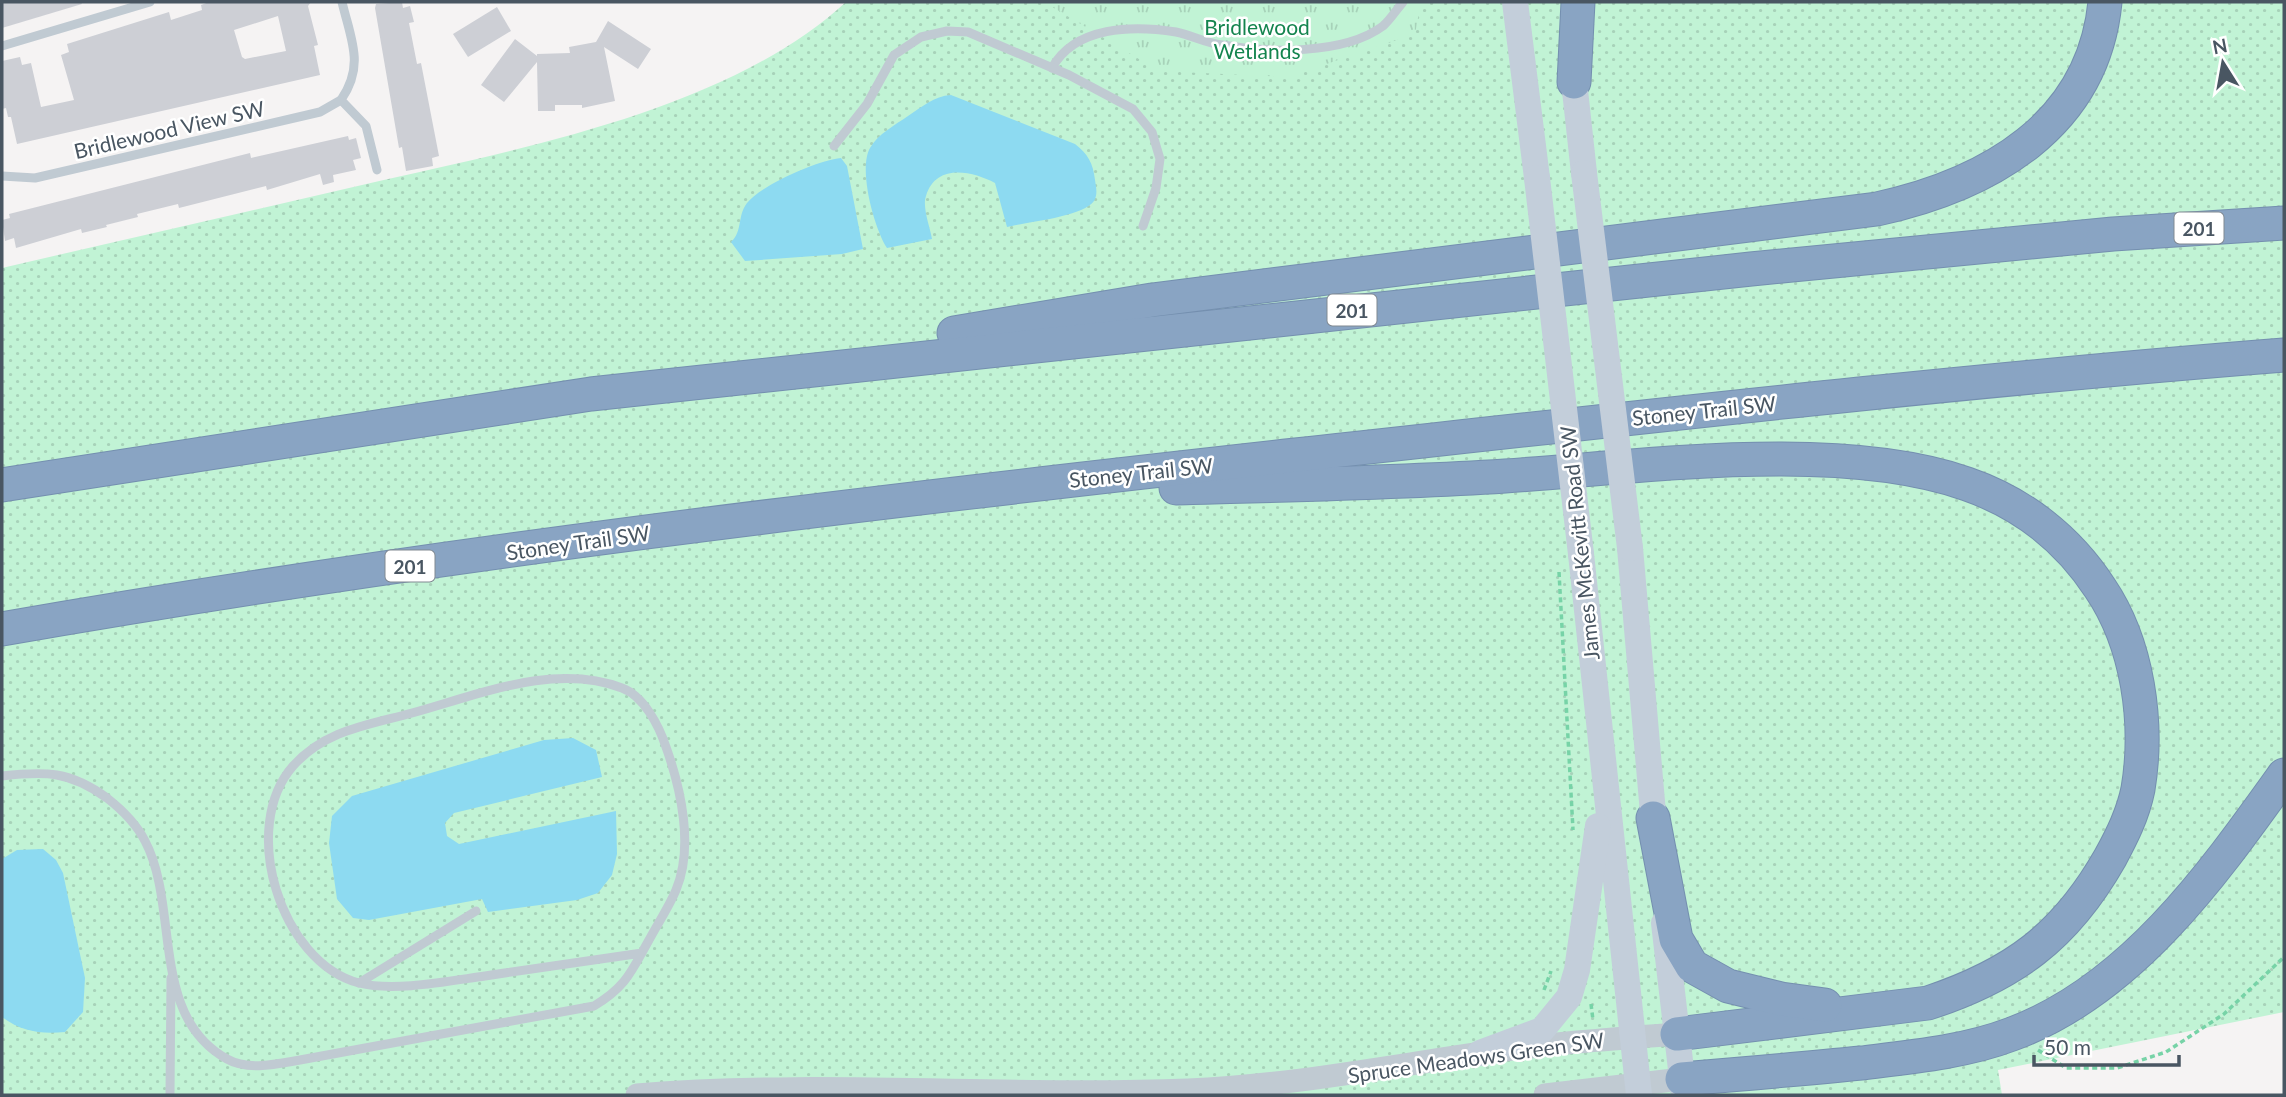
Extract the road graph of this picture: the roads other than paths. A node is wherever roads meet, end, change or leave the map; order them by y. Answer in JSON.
{"nodes":[{"id":1,"x":150,"y":2,"type":"edge"},
{"id":2,"x":342,"y":2,"type":"edge"},
{"id":3,"x":1404,"y":2,"type":"edge"},
{"id":4,"x":1515,"y":2,"type":"edge"},
{"id":5,"x":1564,"y":2,"type":"edge"},
{"id":6,"x":1578,"y":2,"type":"edge"},
{"id":7,"x":2105,"y":2,"type":"edge"},
{"id":8,"x":2,"y":46,"type":"edge"},
{"id":9,"x":1052,"y":68,"type":"junction"},
{"id":10,"x":1574,"y":82,"type":"junction"},
{"id":11,"x":341,"y":100,"type":"junction"},
{"id":12,"x":834,"y":146,"type":"dead end"},
{"id":13,"x":377,"y":170,"type":"dead end"},
{"id":14,"x":2,"y":176,"type":"edge"},
{"id":15,"x":2284,"y":214,"type":"edge"},
{"id":16,"x":2284,"y":223,"type":"edge"},
{"id":17,"x":1143,"y":226,"type":"dead end"},
{"id":18,"x":2113,"y":234,"type":"junction"},
{"id":19,"x":2284,"y":355,"type":"edge"},
{"id":20,"x":591,"y":394,"type":"junction"},
{"id":21,"x":2,"y":485,"type":"edge"},
{"id":22,"x":939,"y":494,"type":"junction"},
{"id":23,"x":2,"y":629,"type":"edge"},
{"id":24,"x":1603,"y":775,"type":"junction"},
{"id":25,"x":2284,"y":775,"type":"edge"},
{"id":26,"x":2,"y":776,"type":"edge"},
{"id":27,"x":1653,"y":818,"type":"junction"},
{"id":28,"x":476,"y":911,"type":"dead end"},
{"id":29,"x":642,"y":953,"type":"junction"},
{"id":30,"x":171,"y":973,"type":"junction"},
{"id":31,"x":359,"y":983,"type":"junction"},
{"id":32,"x":1879,"y":1011,"type":"junction"},
{"id":33,"x":1677,"y":1034,"type":"junction"},
{"id":34,"x":1633,"y":1037,"type":"junction"},
{"id":35,"x":1480,"y":1053,"type":"junction"},
{"id":36,"x":1801,"y":1069,"type":"junction"},
{"id":37,"x":1683,"y":1087,"type":"edge"},
{"id":38,"x":1639,"y":1090,"type":"edge"},
{"id":39,"x":170,"y":1095,"type":"edge"},
{"id":40,"x":637,"y":1095,"type":"edge"},
{"id":41,"x":1067,"y":1095,"type":"edge"},
{"id":42,"x":1545,"y":1095,"type":"edge"},
{"id":43,"x":1766,"y":1095,"type":"edge"}],
"edges":[{"from":1,"to":8,"type":"lane"},
{"from":2,"to":11,"type":"lane"},
{"from":3,"to":9,"type":"lane"},
{"from":4,"to":24,"type":"main road","name":"James McKevitt Road SW","bridge":true},
{"from":5,"to":10,"type":"main road"},
{"from":6,"to":10,"type":"highway"},
{"from":7,"to":20,"type":"highway"},
{"from":9,"to":12,"type":"lane"},
{"from":9,"to":17,"type":"lane"},
{"from":10,"to":27,"type":"main road","bridge":true},
{"from":11,"to":13,"type":"lane"},
{"from":11,"to":14,"type":"lane","name":"Bridlewood View SW"},
{"from":15,"to":18,"type":"highway"},
{"from":16,"to":18,"type":"highway","number":"201"},
{"from":18,"to":20,"type":"highway","number":"201"},
{"from":19,"to":22,"type":"highway","name":"Stoney Trail SW","number":"201"},
{"from":20,"to":21,"type":"highway","number":"201"},
{"from":22,"to":23,"type":"highway","name":"Stoney Trail SW","number":"201"},
{"from":22,"to":32,"type":"highway"},
{"from":24,"to":34,"type":"main road","name":"James McKevitt Road SW"},
{"from":24,"to":35,"type":"main road"},
{"from":25,"to":36,"type":"highway"},
{"from":26,"to":30,"type":"lane"},
{"from":27,"to":32,"type":"highway"},
{"from":27,"to":33,"type":"main road"},
{"from":28,"to":31,"type":"lane"},
{"from":29,"to":30,"type":"lane"},
{"from":29,"to":31,"type":"lane"},
{"from":29,"to":31,"type":"lane"},
{"from":30,"to":39,"type":"lane"},
{"from":32,"to":33,"type":"highway"},
{"from":33,"to":34,"type":"street","name":"Spruce Meadows Green SW"},
{"from":33,"to":37,"type":"main road"},
{"from":34,"to":35,"type":"street","name":"Spruce Meadows Green SW"},
{"from":34,"to":38,"type":"main road","name":"James McKevitt Road SW"},
{"from":35,"to":41,"type":"street","name":"Spruce Meadows Green SW"},
{"from":36,"to":37,"type":"highway"},
{"from":36,"to":43,"type":"highway"},
{"from":37,"to":38,"type":"street"},
{"from":38,"to":42,"type":"street"},
{"from":40,"to":41,"type":"street","name":"Spruce Meadows Green SW"}]}
